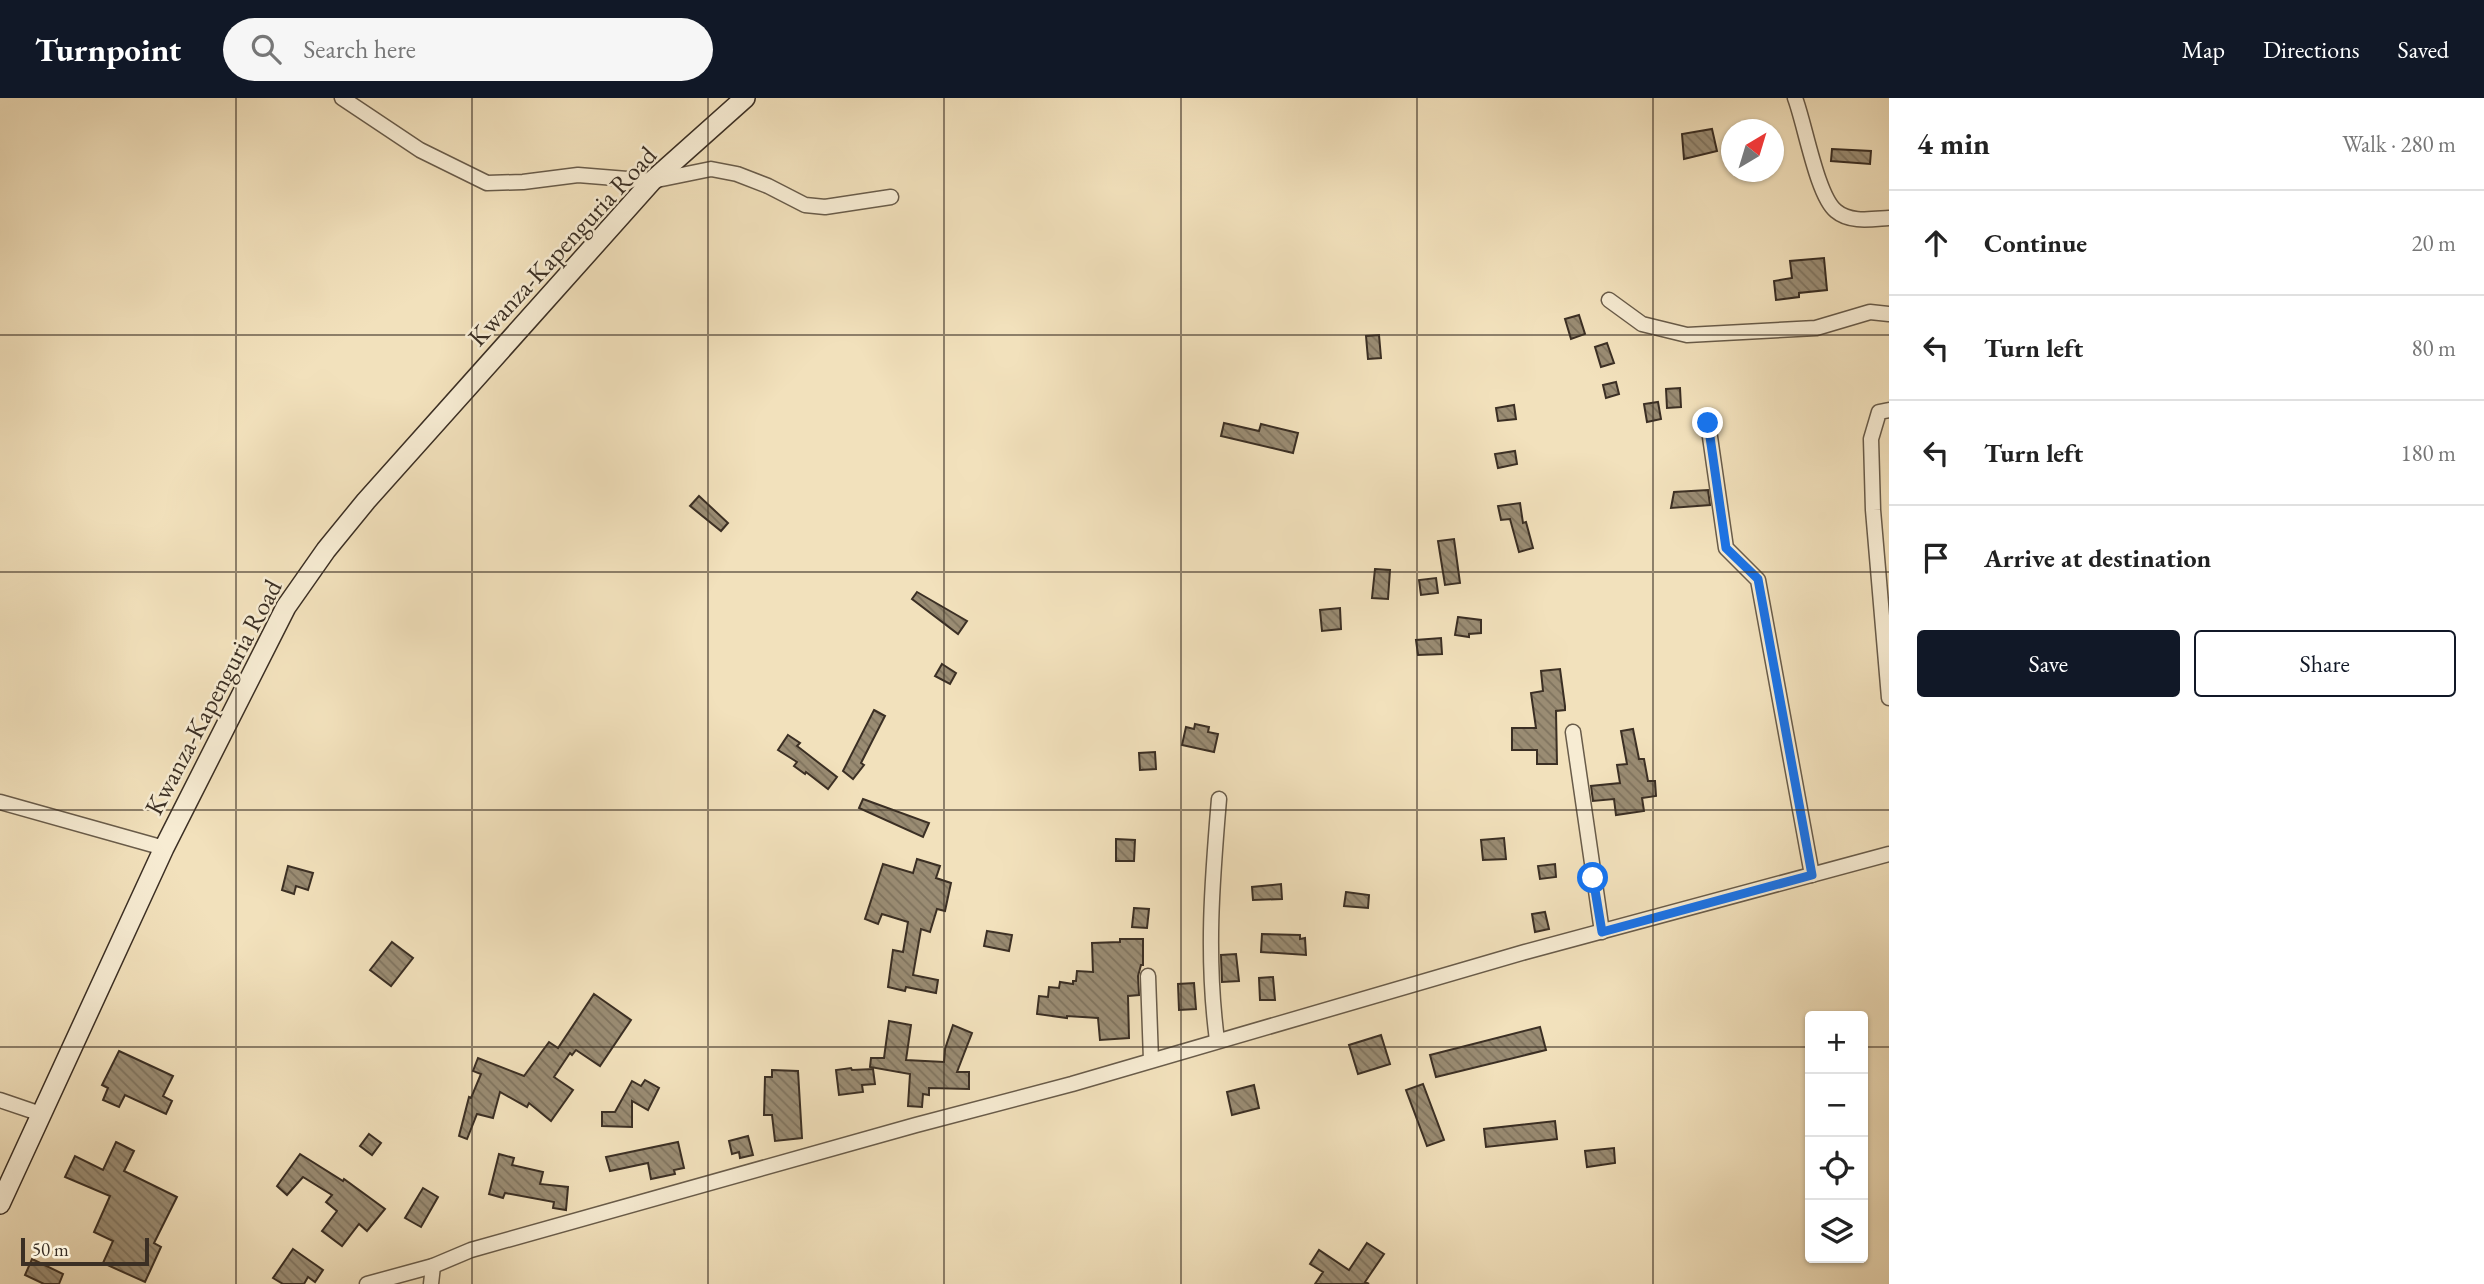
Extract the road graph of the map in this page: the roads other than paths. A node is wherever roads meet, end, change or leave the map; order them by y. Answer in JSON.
{"nodes":[{"id":1,"x":342,"y":98,"type":"edge"},
{"id":2,"x":745,"y":98,"type":"edge"},
{"id":3,"x":1796,"y":98,"type":"edge"},
{"id":4,"x":652,"y":181,"type":"junction"},
{"id":5,"x":891,"y":197,"type":"dead end"},
{"id":6,"x":1889,"y":218,"type":"edge"},
{"id":7,"x":1609,"y":300,"type":"dead end"},
{"id":8,"x":1889,"y":314,"type":"edge"},
{"id":9,"x":1889,"y":410,"type":"edge"},
{"id":10,"x":1708,"y":423,"type":"dead end"},
{"id":11,"x":1889,"y":698,"type":"edge"},
{"id":12,"x":1573,"y":732,"type":"dead end"},
{"id":13,"x":1219,"y":799,"type":"dead end"},
{"id":14,"x":0,"y":802,"type":"edge"},
{"id":15,"x":163,"y":848,"type":"junction"},
{"id":16,"x":1889,"y":854,"type":"edge"},
{"id":17,"x":1812,"y":875,"type":"junction"},
{"id":18,"x":1602,"y":932,"type":"junction"},
{"id":19,"x":1148,"y":976,"type":"dead end"},
{"id":20,"x":1217,"y":1040,"type":"junction"},
{"id":21,"x":1151,"y":1060,"type":"junction"},
{"id":22,"x":0,"y":1100,"type":"edge"},
{"id":23,"x":41,"y":1114,"type":"junction"},
{"id":24,"x":0,"y":1204,"type":"edge"},
{"id":25,"x":433,"y":1266,"type":"junction"},
{"id":26,"x":368,"y":1284,"type":"edge"},
{"id":27,"x":431,"y":1284,"type":"edge"}],
"edges":[{"from":1,"to":4,"type":"street"},
{"from":2,"to":4,"type":"street","name":"Kwanza-Kapenguria Road"},
{"from":3,"to":6,"type":"street"},
{"from":4,"to":5,"type":"street"},
{"from":4,"to":15,"type":"street","name":"Kwanza-Kapenguria Road"},
{"from":7,"to":8,"type":"street"},
{"from":9,"to":11,"type":"street"},
{"from":10,"to":17,"type":"street"},
{"from":12,"to":18,"type":"street"},
{"from":13,"to":20,"type":"street"},
{"from":14,"to":15,"type":"street"},
{"from":15,"to":23,"type":"street","name":"Kwanza-Kapenguria Road"},
{"from":16,"to":17,"type":"street"},
{"from":17,"to":18,"type":"street"},
{"from":18,"to":20,"type":"street"},
{"from":19,"to":21,"type":"street"},
{"from":20,"to":21,"type":"street"},
{"from":21,"to":25,"type":"street"},
{"from":22,"to":23,"type":"street"},
{"from":23,"to":24,"type":"street","name":"Kwanza-Kapenguria Road"},
{"from":25,"to":26,"type":"street"},
{"from":25,"to":27,"type":"street"}]}
